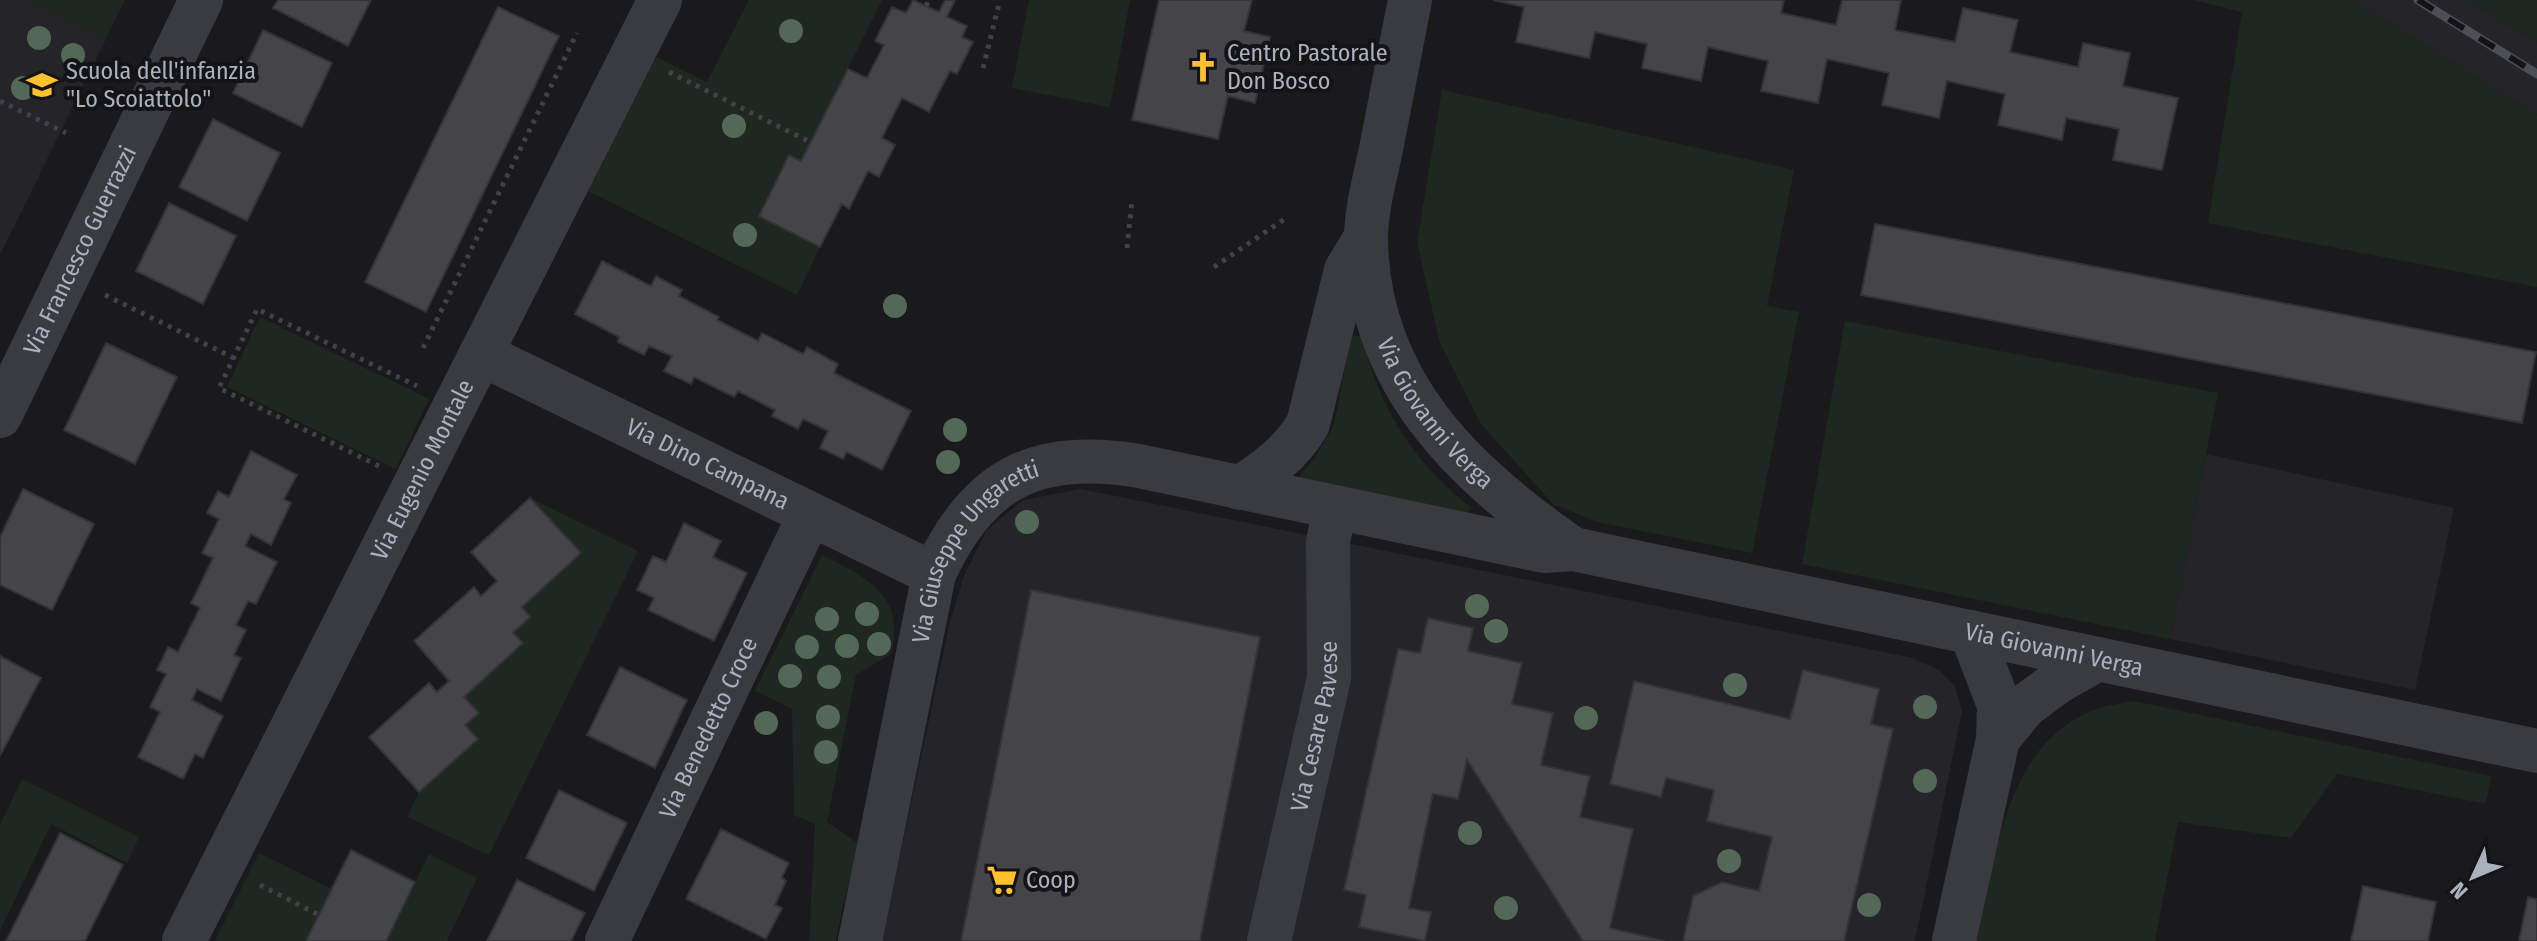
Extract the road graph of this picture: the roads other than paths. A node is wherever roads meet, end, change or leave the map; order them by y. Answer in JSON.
{"nodes":[{"id":1,"x":201,"y":0,"type":"edge"},
{"id":2,"x":660,"y":0,"type":"edge"},
{"id":3,"x":1410,"y":0,"type":"edge"},
{"id":4,"x":1366,"y":237,"type":"junction"},
{"id":5,"x":481,"y":354,"type":"junction"},
{"id":6,"x":0,"y":416,"type":"edge"},
{"id":7,"x":1240,"y":488,"type":"junction"},
{"id":8,"x":1335,"y":507,"type":"junction"},
{"id":9,"x":810,"y":514,"type":"junction"},
{"id":10,"x":1573,"y":549,"type":"junction"},
{"id":11,"x":934,"y":574,"type":"junction"},
{"id":12,"x":1971,"y":632,"type":"junction"},
{"id":13,"x":2098,"y":659,"type":"junction"},
{"id":14,"x":1998,"y":739,"type":"junction"},
{"id":15,"x":2537,"y":751,"type":"edge"},
{"id":16,"x":184,"y":941,"type":"edge"},
{"id":17,"x":607,"y":941,"type":"edge"},
{"id":18,"x":860,"y":941,"type":"edge"},
{"id":19,"x":1269,"y":941,"type":"edge"},
{"id":20,"x":1954,"y":941,"type":"edge"}],
"edges":[{"from":1,"to":6,"type":"street","name":"Via Francesco Guerrazzi"},
{"from":2,"to":5,"type":"street","name":"Via Eugenio Montale"},
{"from":3,"to":4,"type":"street","name":"Via Giovanni Verga"},
{"from":4,"to":7,"type":"street","name":"Via Giovanni Verga"},
{"from":4,"to":10,"type":"street","name":"Via Giovanni Verga"},
{"from":5,"to":9,"type":"street","name":"Via Dino Campana"},
{"from":5,"to":16,"type":"street","name":"Via Eugenio Montale"},
{"from":7,"to":8,"type":"street","name":"Via Giuseppe Ungaretti"},
{"from":7,"to":11,"type":"street","name":"Via Giuseppe Ungaretti"},
{"from":8,"to":10,"type":"street","name":"Via Giovanni Verga"},
{"from":8,"to":19,"type":"street","name":"Via Cesare Pavese"},
{"from":9,"to":11,"type":"street","name":"Via Dino Campana"},
{"from":9,"to":17,"type":"street","name":"Via Benedetto Croce"},
{"from":10,"to":12,"type":"street","name":"Via Giovanni Verga"},
{"from":11,"to":18,"type":"street","name":"Via Giuseppe Ungaretti"},
{"from":12,"to":13,"type":"street","name":"Via Giovanni Verga"},
{"from":12,"to":14,"type":"street"},
{"from":13,"to":14,"type":"street"},
{"from":13,"to":15,"type":"street","name":"Via Giovanni Verga"},
{"from":14,"to":20,"type":"street"}]}
